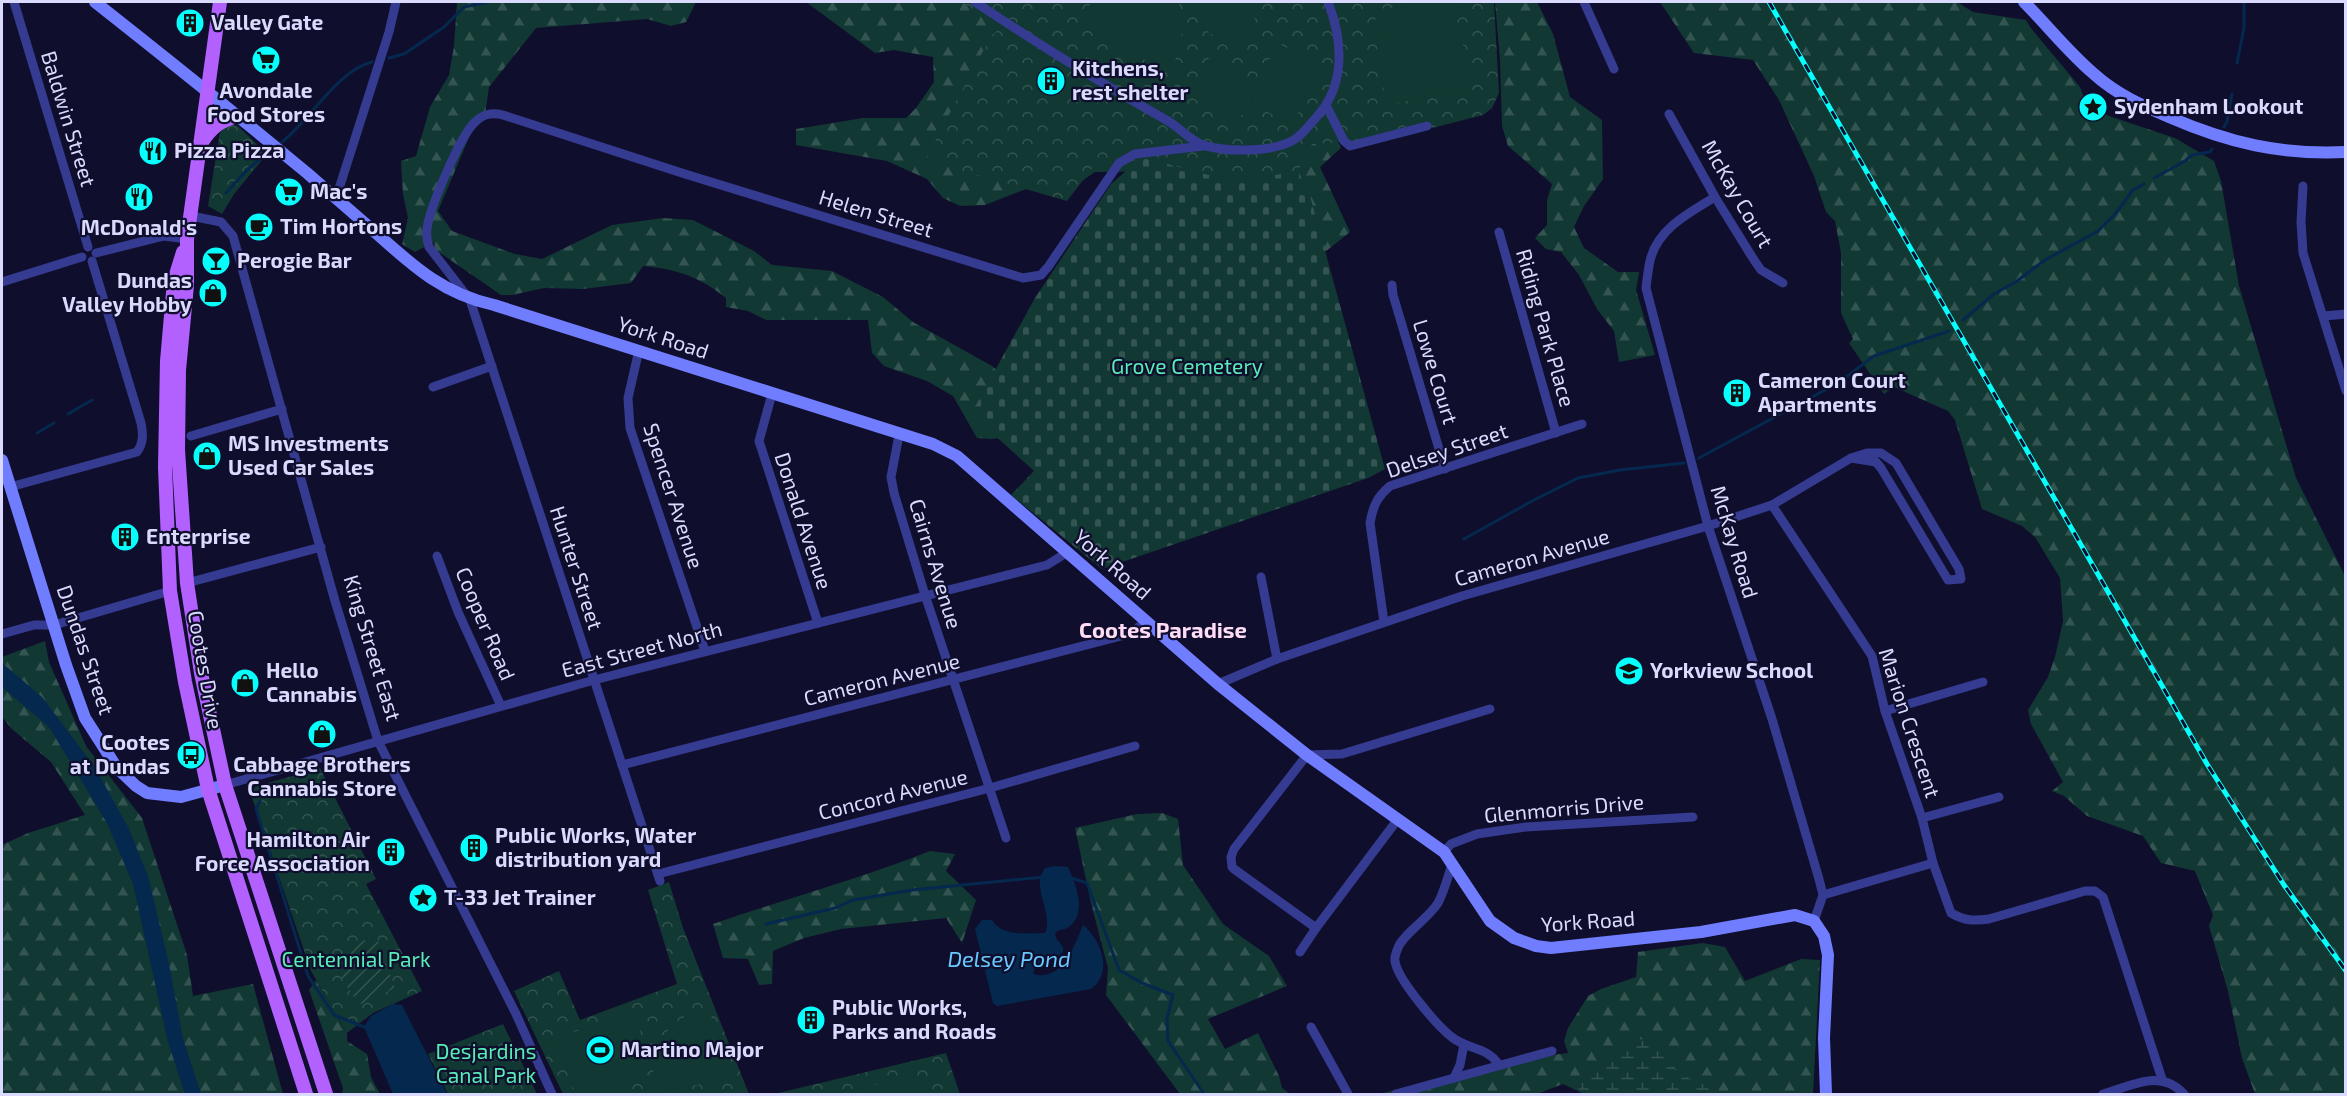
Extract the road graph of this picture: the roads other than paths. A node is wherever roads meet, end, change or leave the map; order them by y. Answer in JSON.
{"nodes":[{"id":1,"x":14,"y":2,"type":"edge"},
{"id":2,"x":95,"y":2,"type":"edge"},
{"id":3,"x":220,"y":2,"type":"edge"},
{"id":4,"x":396,"y":2,"type":"edge"},
{"id":5,"x":975,"y":2,"type":"edge"},
{"id":6,"x":1328,"y":2,"type":"edge"},
{"id":7,"x":1584,"y":2,"type":"edge"},
{"id":8,"x":2024,"y":2,"type":"edge"},
{"id":9,"x":1614,"y":69,"type":"dead end"},
{"id":10,"x":208,"y":92,"type":"junction"},
{"id":11,"x":1326,"y":105,"type":"junction"},
{"id":12,"x":488,"y":114,"type":"joint"},
{"id":13,"x":1670,"y":114,"type":"dead end"},
{"id":14,"x":237,"y":116,"type":"junction"},
{"id":15,"x":1427,"y":126,"type":"dead end"},
{"id":16,"x":201,"y":144,"type":"junction"},
{"id":17,"x":1203,"y":146,"type":"junction"},
{"id":18,"x":2346,"y":152,"type":"edge"},
{"id":19,"x":2302,"y":186,"type":"dead end"},
{"id":20,"x":1715,"y":197,"type":"junction"},
{"id":21,"x":336,"y":198,"type":"junction"},
{"id":22,"x":191,"y":216,"type":"junction"},
{"id":23,"x":1499,"y":232,"type":"dead end"},
{"id":24,"x":187,"y":239,"type":"junction"},
{"id":25,"x":90,"y":255,"type":"junction"},
{"id":26,"x":2,"y":282,"type":"edge"},
{"id":27,"x":1783,"y":283,"type":"dead end"},
{"id":28,"x":1392,"y":285,"type":"dead end"},
{"id":29,"x":470,"y":300,"type":"junction"},
{"id":30,"x":2346,"y":314,"type":"edge"},
{"id":31,"x":2324,"y":316,"type":"junction"},
{"id":32,"x":639,"y":350,"type":"junction"},
{"id":33,"x":492,"y":366,"type":"junction"},
{"id":34,"x":434,"y":387,"type":"dead end"},
{"id":35,"x":2346,"y":391,"type":"edge"},
{"id":36,"x":772,"y":394,"type":"junction"},
{"id":37,"x":282,"y":409,"type":"junction"},
{"id":38,"x":1582,"y":424,"type":"dead end"},
{"id":39,"x":1556,"y":433,"type":"junction"},
{"id":40,"x":899,"y":435,"type":"junction"},
{"id":41,"x":191,"y":436,"type":"dead end"},
{"id":42,"x":1851,"y":458,"type":"junction"},
{"id":43,"x":2,"y":460,"type":"edge"},
{"id":44,"x":1445,"y":469,"type":"junction"},
{"id":45,"x":10,"y":487,"type":"junction"},
{"id":46,"x":1772,"y":505,"type":"junction"},
{"id":47,"x":1708,"y":526,"type":"junction"},
{"id":48,"x":321,"y":547,"type":"junction"},
{"id":49,"x":1068,"y":552,"type":"junction"},
{"id":50,"x":437,"y":556,"type":"dead end"},
{"id":51,"x":1262,"y":578,"type":"dead end"},
{"id":52,"x":187,"y":583,"type":"junction"},
{"id":53,"x":170,"y":591,"type":"junction"},
{"id":54,"x":925,"y":594,"type":"junction"},
{"id":55,"x":192,"y":616,"type":"junction"},
{"id":56,"x":1147,"y":621,"type":"junction"},
{"id":57,"x":1384,"y":622,"type":"junction"},
{"id":58,"x":818,"y":623,"type":"junction"},
{"id":59,"x":54,"y":625,"type":"junction"},
{"id":60,"x":2,"y":634,"type":"edge"},
{"id":61,"x":705,"y":651,"type":"junction"},
{"id":62,"x":1277,"y":659,"type":"junction"},
{"id":63,"x":594,"y":680,"type":"junction"},
{"id":64,"x":953,"y":680,"type":"junction"},
{"id":65,"x":1983,"y":682,"type":"dead end"},
{"id":66,"x":1218,"y":684,"type":"junction"},
{"id":67,"x":501,"y":706,"type":"junction"},
{"id":68,"x":1490,"y":709,"type":"dead end"},
{"id":69,"x":1886,"y":711,"type":"junction"},
{"id":70,"x":378,"y":741,"type":"junction"},
{"id":71,"x":1135,"y":746,"type":"dead end"},
{"id":72,"x":1307,"y":755,"type":"junction"},
{"id":73,"x":622,"y":765,"type":"junction"},
{"id":74,"x":225,"y":785,"type":"junction"},
{"id":75,"x":208,"y":789,"type":"junction"},
{"id":76,"x":990,"y":789,"type":"junction"},
{"id":77,"x":1999,"y":797,"type":"dead end"},
{"id":78,"x":1693,"y":817,"type":"dead end"},
{"id":79,"x":1922,"y":818,"type":"junction"},
{"id":80,"x":1398,"y":819,"type":"junction"},
{"id":81,"x":1006,"y":838,"type":"dead end"},
{"id":82,"x":1444,"y":852,"type":"junction"},
{"id":83,"x":1933,"y":863,"type":"junction"},
{"id":84,"x":1452,"y":864,"type":"junction"},
{"id":85,"x":659,"y":878,"type":"joint"},
{"id":86,"x":1823,"y":895,"type":"junction"},
{"id":87,"x":1814,"y":921,"type":"junction"},
{"id":88,"x":1316,"y":928,"type":"junction"},
{"id":89,"x":1300,"y":952,"type":"dead end"},
{"id":90,"x":1311,"y":1027,"type":"dead end"},
{"id":91,"x":1464,"y":1044,"type":"junction"},
{"id":92,"x":1552,"y":1051,"type":"dead end"},
{"id":93,"x":1499,"y":1065,"type":"junction"},
{"id":94,"x":1454,"y":1078,"type":"junction"},
{"id":95,"x":2162,"y":1079,"type":"junction"},
{"id":96,"x":306,"y":1095,"type":"edge"},
{"id":97,"x":326,"y":1095,"type":"edge"},
{"id":98,"x":552,"y":1095,"type":"edge"},
{"id":99,"x":1348,"y":1095,"type":"edge"},
{"id":100,"x":1396,"y":1095,"type":"edge"},
{"id":101,"x":1826,"y":1095,"type":"edge"},
{"id":102,"x":2103,"y":1095,"type":"edge"},
{"id":103,"x":2184,"y":1095,"type":"edge"}],
"edges":[{"from":1,"to":25,"type":"street","name":"Baldwin Street"},
{"from":2,"to":10,"type":"street","name":"York Road"},
{"from":3,"to":10,"type":"main road"},
{"from":4,"to":21,"type":"street"},
{"from":5,"to":17,"type":"street"},
{"from":6,"to":11,"type":"street"},
{"from":7,"to":9,"type":"street"},
{"from":8,"to":18,"type":"street"},
{"from":10,"to":14,"type":"street","name":"York Road"},
{"from":10,"to":16,"type":"main road","name":"Cootes Drive"},
{"from":11,"to":15,"type":"street"},
{"from":11,"to":17,"type":"street","name":"Helen Street"},
{"from":12,"to":17,"type":"street","name":"Helen Street"},
{"from":12,"to":29,"type":"street","name":"Hunter Street"},
{"from":13,"to":20,"type":"street","name":"McKay Court"},
{"from":14,"to":16,"type":"main road"},
{"from":14,"to":21,"type":"street","name":"York Road"},
{"from":16,"to":22,"type":"main road","name":"Cootes Drive"},
{"from":19,"to":31,"type":"street"},
{"from":20,"to":27,"type":"street","name":"McKay Court"},
{"from":20,"to":47,"type":"street","name":"McKay Road"},
{"from":21,"to":29,"type":"street","name":"York Road"},
{"from":22,"to":24,"type":"main road","name":"Cootes Drive"},
{"from":22,"to":37,"type":"street","name":"King Street East"},
{"from":23,"to":39,"type":"street","name":"Riding Park Place"},
{"from":24,"to":25,"type":"street"},
{"from":24,"to":52,"type":"main road","name":"Cootes Drive"},
{"from":24,"to":53,"type":"main road","name":"Cootes Drive"},
{"from":25,"to":26,"type":"street"},
{"from":25,"to":45,"type":"street","name":"Baldwin Street"},
{"from":28,"to":44,"type":"street","name":"Lowe Court"},
{"from":29,"to":32,"type":"street","name":"York Road"},
{"from":29,"to":33,"type":"street","name":"Hunter Street"},
{"from":30,"to":31,"type":"street"},
{"from":31,"to":35,"type":"street"},
{"from":32,"to":36,"type":"street","name":"York Road"},
{"from":32,"to":61,"type":"street","name":"Spencer Avenue"},
{"from":33,"to":34,"type":"street"},
{"from":33,"to":63,"type":"street","name":"Hunter Street"},
{"from":36,"to":40,"type":"street","name":"York Road"},
{"from":36,"to":58,"type":"street","name":"Donald Avenue"},
{"from":37,"to":41,"type":"street"},
{"from":37,"to":48,"type":"street","name":"King Street East"},
{"from":38,"to":39,"type":"street","name":"Delsey Street"},
{"from":39,"to":44,"type":"street","name":"Delsey Street"},
{"from":40,"to":49,"type":"street","name":"York Road"},
{"from":40,"to":54,"type":"street","name":"Cairns Avenue"},
{"from":42,"to":42,"type":"street","name":"Cameron Avenue"},
{"from":42,"to":46,"type":"street","name":"Cameron Avenue"},
{"from":43,"to":45,"type":"street","name":"Dundas Street"},
{"from":44,"to":57,"type":"street","name":"Delsey Street"},
{"from":45,"to":59,"type":"street","name":"Dundas Street"},
{"from":46,"to":47,"type":"street","name":"Cameron Avenue"},
{"from":46,"to":69,"type":"street","name":"Marion Crescent"},
{"from":47,"to":57,"type":"street","name":"Cameron Avenue"},
{"from":47,"to":86,"type":"street","name":"McKay Road"},
{"from":48,"to":52,"type":"street"},
{"from":48,"to":70,"type":"street","name":"King Street East"},
{"from":49,"to":54,"type":"street","name":"East Street North"},
{"from":49,"to":56,"type":"street","name":"York Road"},
{"from":50,"to":67,"type":"street","name":"Cooper Road"},
{"from":51,"to":62,"type":"street"},
{"from":52,"to":55,"type":"main road","name":"Cootes Drive"},
{"from":53,"to":55,"type":"main road"},
{"from":53,"to":59,"type":"street"},
{"from":53,"to":75,"type":"main road","name":"Cootes Drive"},
{"from":54,"to":58,"type":"street","name":"East Street North"},
{"from":54,"to":64,"type":"street","name":"Cairns Avenue"},
{"from":55,"to":74,"type":"main road","name":"Cootes Drive"},
{"from":56,"to":64,"type":"street","name":"Cameron Avenue"},
{"from":56,"to":66,"type":"street","name":"York Road"},
{"from":57,"to":62,"type":"street","name":"Cameron Avenue"},
{"from":58,"to":61,"type":"street","name":"East Street North"},
{"from":59,"to":60,"type":"street"},
{"from":59,"to":75,"type":"street","name":"Dundas Street"},
{"from":61,"to":63,"type":"street","name":"East Street North"},
{"from":62,"to":66,"type":"street","name":"Cameron Avenue"},
{"from":63,"to":67,"type":"street","name":"East Street North"},
{"from":63,"to":73,"type":"street","name":"Hunter Street"},
{"from":64,"to":73,"type":"street","name":"Cameron Avenue"},
{"from":64,"to":76,"type":"street","name":"Cairns Avenue"},
{"from":65,"to":69,"type":"street"},
{"from":66,"to":72,"type":"street","name":"York Road"},
{"from":67,"to":70,"type":"street","name":"East Street North"},
{"from":68,"to":72,"type":"street"},
{"from":69,"to":79,"type":"street","name":"Marion Crescent"},
{"from":70,"to":74,"type":"street","name":"East Street North"},
{"from":70,"to":98,"type":"street","name":"King Street East"},
{"from":71,"to":76,"type":"street","name":"Concord Avenue"},
{"from":72,"to":80,"type":"street","name":"York Road"},
{"from":72,"to":88,"type":"street"},
{"from":73,"to":85,"type":"street","name":"Hunter Street"},
{"from":74,"to":75,"type":"street","name":"Dundas Street"},
{"from":74,"to":97,"type":"main road","name":"Cootes Drive"},
{"from":75,"to":96,"type":"main road","name":"Cootes Drive"},
{"from":76,"to":81,"type":"street","name":"Cairns Avenue"},
{"from":76,"to":85,"type":"street","name":"Concord Avenue"},
{"from":77,"to":79,"type":"street"},
{"from":78,"to":82,"type":"street","name":"Glenmorris Drive"},
{"from":79,"to":83,"type":"street","name":"Marion Crescent"},
{"from":80,"to":82,"type":"street","name":"York Road"},
{"from":80,"to":88,"type":"street"},
{"from":82,"to":84,"type":"street","name":"York Road"},
{"from":83,"to":86,"type":"street"},
{"from":83,"to":95,"type":"street","name":"Marion Crescent"},
{"from":84,"to":87,"type":"street","name":"York Road"},
{"from":84,"to":91,"type":"street"},
{"from":86,"to":87,"type":"street"},
{"from":87,"to":101,"type":"street"},
{"from":88,"to":89,"type":"street"},
{"from":90,"to":99,"type":"street"},
{"from":91,"to":93,"type":"street"},
{"from":91,"to":94,"type":"street"},
{"from":92,"to":93,"type":"street"},
{"from":93,"to":94,"type":"street"},
{"from":94,"to":100,"type":"street"},
{"from":95,"to":102,"type":"street"},
{"from":95,"to":103,"type":"street"}]}
